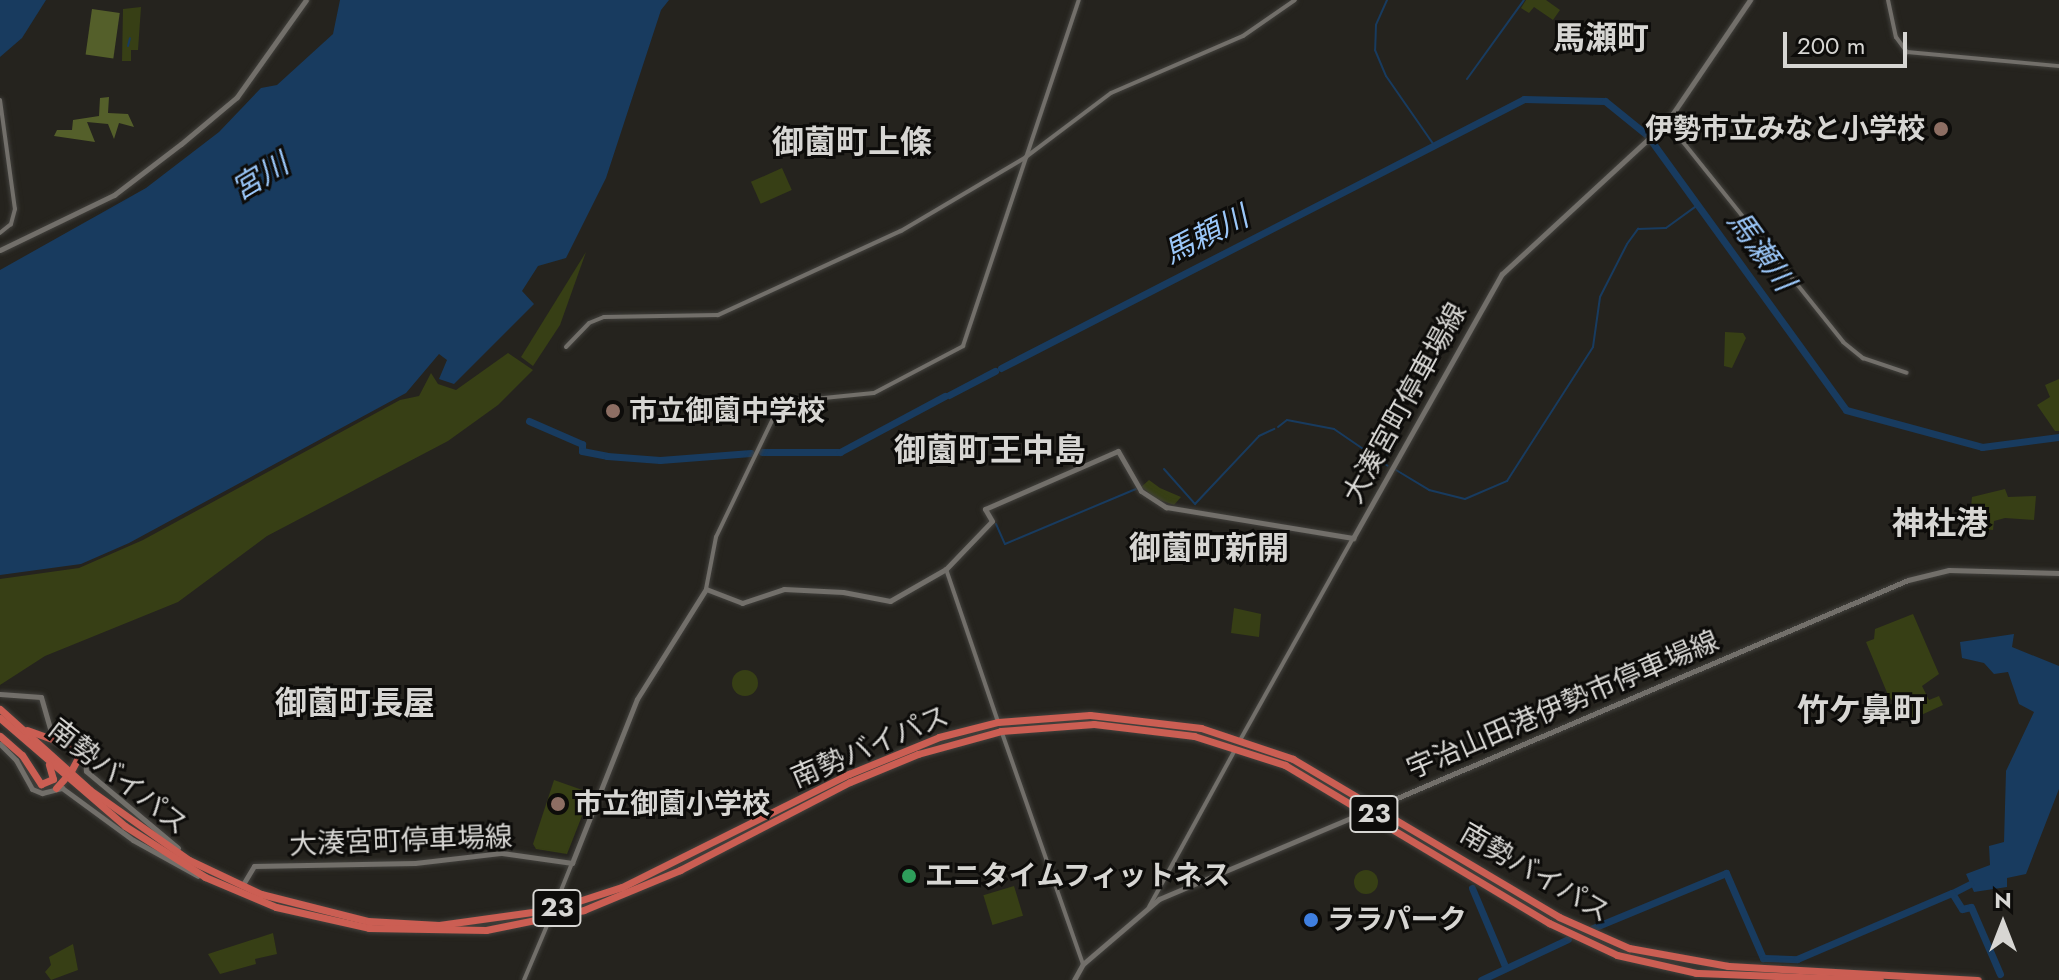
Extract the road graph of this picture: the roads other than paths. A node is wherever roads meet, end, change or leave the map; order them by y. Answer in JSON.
{"nodes":[{"id":1,"x":306,"y":0,"type":"edge"},
{"id":2,"x":1079,"y":0,"type":"edge"},
{"id":3,"x":1295,"y":0,"type":"edge"},
{"id":4,"x":1750,"y":0,"type":"edge"},
{"id":5,"x":1888,"y":0,"type":"edge"},
{"id":6,"x":2059,"y":66,"type":"edge"},
{"id":7,"x":0,"y":100,"type":"edge"},
{"id":8,"x":1667,"y":122,"type":"junction"},
{"id":9,"x":1026,"y":157,"type":"junction"},
{"id":10,"x":0,"y":233,"type":"edge"},
{"id":11,"x":0,"y":250,"type":"edge"},
{"id":12,"x":566,"y":347,"type":"dead end"},
{"id":13,"x":1907,"y":373,"type":"dead end"},
{"id":14,"x":1353,"y":538,"type":"junction"},
{"id":15,"x":946,"y":569,"type":"junction"},
{"id":16,"x":2059,"y":573,"type":"edge"},
{"id":17,"x":706,"y":589,"type":"junction"},
{"id":18,"x":0,"y":694,"type":"edge"},
{"id":19,"x":0,"y":709,"type":"edge"},
{"id":20,"x":0,"y":719,"type":"edge"},
{"id":21,"x":1000,"y":727,"type":"junction"},
{"id":22,"x":0,"y":736,"type":"edge"},
{"id":23,"x":1241,"y":738,"type":"junction"},
{"id":24,"x":0,"y":744,"type":"edge"},
{"id":25,"x":1237,"y":747,"type":"junction"},
{"id":26,"x":72,"y":769,"type":"dead end"},
{"id":27,"x":64,"y":779,"type":"dead end"},
{"id":28,"x":56,"y":788,"type":"junction"},
{"id":29,"x":1379,"y":806,"type":"junction"},
{"id":30,"x":1368,"y":811,"type":"junction"},
{"id":31,"x":189,"y":860,"type":"junction"},
{"id":32,"x":572,"y":863,"type":"junction"},
{"id":33,"x":205,"y":877,"type":"junction"},
{"id":34,"x":241,"y":887,"type":"junction"},
{"id":35,"x":555,"y":905,"type":"junction"},
{"id":36,"x":1148,"y":907,"type":"junction"},
{"id":37,"x":549,"y":919,"type":"junction"},
{"id":38,"x":1083,"y":964,"type":"junction"},
{"id":39,"x":524,"y":980,"type":"edge"},
{"id":40,"x":1074,"y":980,"type":"edge"},
{"id":41,"x":1880,"y":980,"type":"edge"},
{"id":42,"x":1978,"y":980,"type":"edge"}],
"edges":[{"from":1,"to":11,"type":"main road"},
{"from":2,"to":9,"type":"street"},
{"from":3,"to":9,"type":"street"},
{"from":4,"to":8,"type":"main road","name":"大湊宮町停車場線"},
{"from":5,"to":6,"type":"street"},
{"from":7,"to":10,"type":"street"},
{"from":8,"to":13,"type":"street"},
{"from":8,"to":14,"type":"main road","name":"大湊宮町停車場線"},
{"from":9,"to":12,"type":"street"},
{"from":9,"to":17,"type":"street"},
{"from":14,"to":15,"type":"main road","name":"大湊宮町停車場線"},
{"from":14,"to":23,"type":"street"},
{"from":15,"to":17,"type":"main road","name":"大湊宮町停車場線"},
{"from":15,"to":21,"type":"street"},
{"from":16,"to":29,"type":"main road","name":"宇治山田港伊勢市停車場線"},
{"from":17,"to":32,"type":"main road"},
{"from":18,"to":31,"type":"main road"},
{"from":19,"to":26,"type":"highway"},
{"from":19,"to":31,"type":"highway","name":"南勢バイパス","number":"23"},
{"from":20,"to":22,"type":"highway"},
{"from":20,"to":33,"type":"highway","name":"南勢バイパス","number":"23"},
{"from":21,"to":23,"type":"highway","name":"南勢バイパス","number":"23"},
{"from":21,"to":25,"type":"highway","name":"南勢バイパス","number":"23"},
{"from":21,"to":35,"type":"highway","name":"南勢バイパス","number":"23"},
{"from":21,"to":37,"type":"highway","name":"南勢バイパス","number":"23"},
{"from":21,"to":38,"type":"street"},
{"from":23,"to":25,"type":"street"},
{"from":23,"to":29,"type":"highway","name":"南勢バイパス","number":"23"},
{"from":24,"to":28,"type":"main road"},
{"from":25,"to":30,"type":"highway","name":"南勢バイパス","number":"23"},
{"from":25,"to":36,"type":"street"},
{"from":27,"to":28,"type":"highway"},
{"from":28,"to":33,"type":"main road"},
{"from":29,"to":30,"type":"main road","name":"宇治山田港伊勢市停車場線"},
{"from":29,"to":42,"type":"highway","name":"南勢バイパス","number":"23"},
{"from":30,"to":36,"type":"main road","name":"宇治山田港伊勢市停車場線"},
{"from":30,"to":41,"type":"highway","name":"南勢バイパス","number":"23"},
{"from":31,"to":34,"type":"highway","name":"南勢バイパス","number":"23"},
{"from":32,"to":34,"type":"main road","name":"大湊宮町停車場線"},
{"from":32,"to":35,"type":"street"},
{"from":33,"to":37,"type":"highway","name":"南勢バイパス","number":"23"},
{"from":34,"to":35,"type":"highway","name":"南勢バイパス","number":"23"},
{"from":35,"to":37,"type":"street"},
{"from":36,"to":38,"type":"main road","name":"宇治山田港伊勢市停車場線"},
{"from":37,"to":39,"type":"street"},
{"from":38,"to":40,"type":"main road","name":"宇治山田港伊勢市停車場線"}]}
